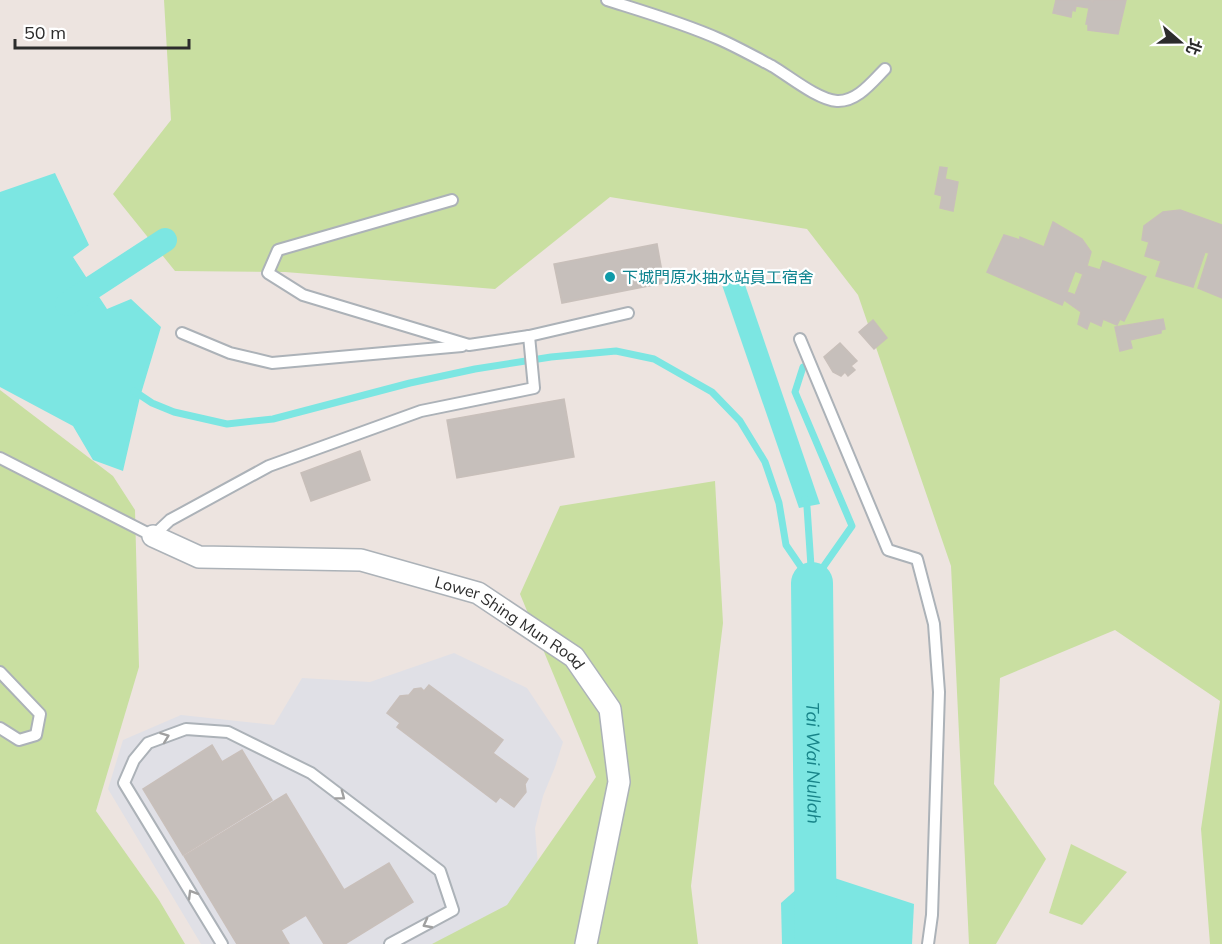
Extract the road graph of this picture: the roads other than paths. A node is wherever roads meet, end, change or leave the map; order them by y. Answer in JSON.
{"nodes":[{"id":1,"x":607,"y":0,"type":"edge"},
{"id":2,"x":885,"y":69,"type":"dead end"},
{"id":3,"x":452,"y":200,"type":"dead end"},
{"id":4,"x":628,"y":313,"type":"dead end"},
{"id":5,"x":182,"y":333,"type":"dead end"},
{"id":6,"x":529,"y":336,"type":"junction"},
{"id":7,"x":800,"y":339,"type":"dead end"},
{"id":8,"x":469,"y":345,"type":"junction"},
{"id":9,"x":0,"y":458,"type":"edge"},
{"id":10,"x":153,"y":537,"type":"junction"},
{"id":11,"x":0,"y":672,"type":"edge"},
{"id":12,"x":0,"y":728,"type":"edge"},
{"id":13,"x":222,"y":944,"type":"edge"},
{"id":14,"x":390,"y":944,"type":"edge"},
{"id":15,"x":586,"y":944,"type":"edge"},
{"id":16,"x":928,"y":944,"type":"edge"}],
"edges":[{"from":1,"to":2,"type":"lane"},
{"from":3,"to":8,"type":"lane"},
{"from":4,"to":6,"type":"lane"},
{"from":5,"to":8,"type":"lane"},
{"from":6,"to":8,"type":"lane"},
{"from":6,"to":10,"type":"lane"},
{"from":7,"to":16,"type":"lane"},
{"from":9,"to":10,"type":"lane"},
{"from":10,"to":15,"type":"street","name":"Lower Shing Mun Road"},
{"from":11,"to":12,"type":"lane"},
{"from":13,"to":14,"type":"lane","one_way":true}]}
